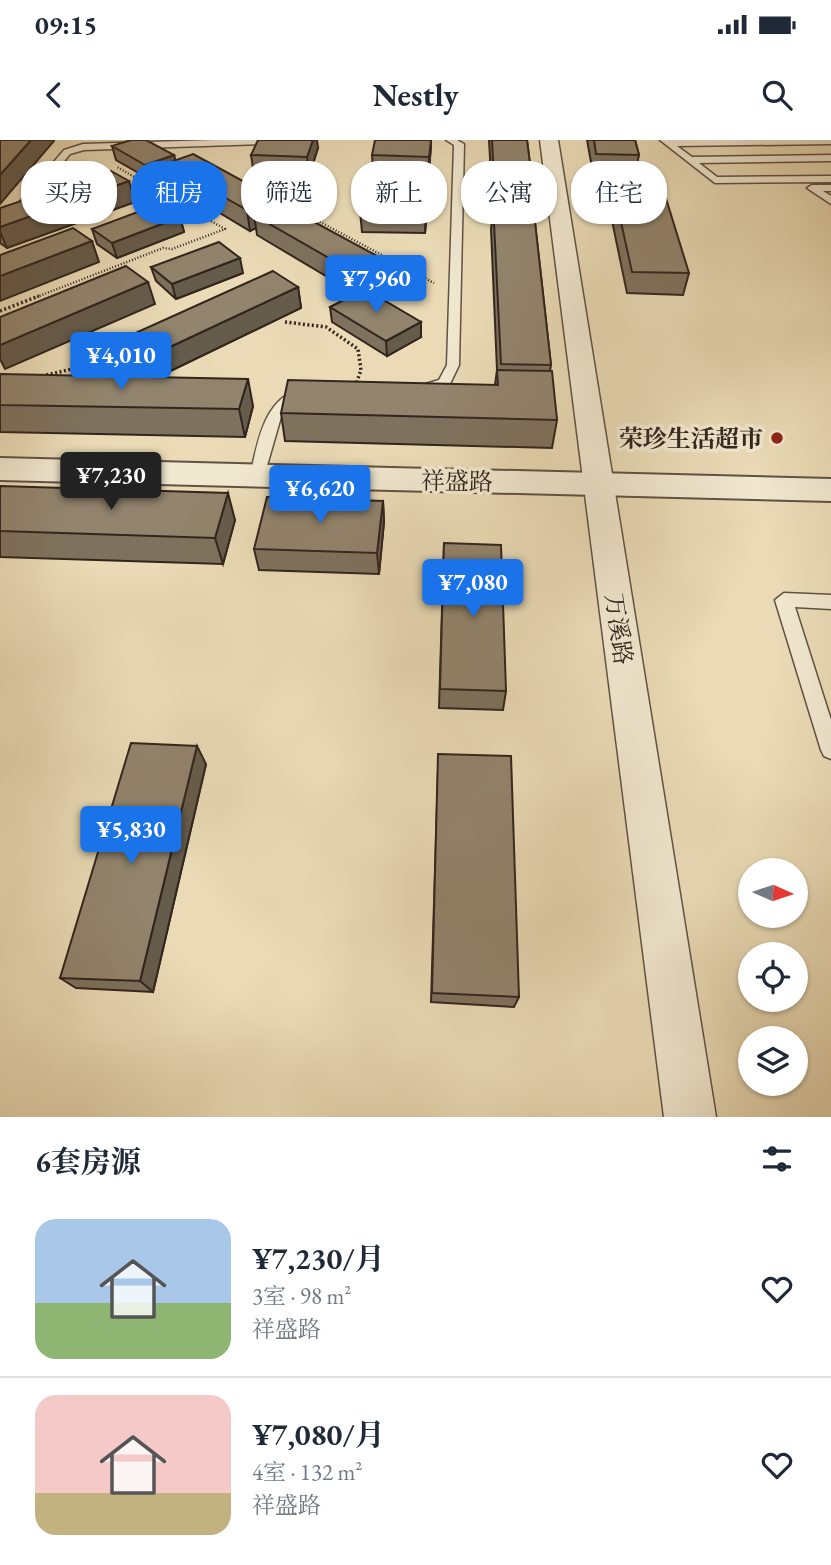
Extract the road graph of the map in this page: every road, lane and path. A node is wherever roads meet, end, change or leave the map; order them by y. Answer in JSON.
{"nodes":[{"id":1,"x":298,"y":140,"type":"edge"},
{"id":2,"x":450,"y":140,"type":"edge"},
{"id":3,"x":549,"y":140,"type":"edge"},
{"id":4,"x":666,"y":141,"type":"edge"},
{"id":5,"x":831,"y":141,"type":"edge"},
{"id":6,"x":831,"y":158,"type":"edge"},
{"id":7,"x":690,"y":160,"type":"junction"},
{"id":8,"x":117,"y":168,"type":"edge"},
{"id":9,"x":831,"y":179,"type":"edge"},
{"id":10,"x":831,"y":188,"type":"edge"},
{"id":11,"x":831,"y":201,"type":"edge"},
{"id":12,"x":0,"y":213,"type":"edge"},
{"id":13,"x":323,"y":224,"type":"edge"},
{"id":14,"x":453,"y":294,"type":"junction"},
{"id":15,"x":0,"y":311,"type":"edge"},
{"id":16,"x":285,"y":322,"type":"dead end"},
{"id":17,"x":147,"y":340,"type":"edge"},
{"id":18,"x":41,"y":376,"type":"edge"},
{"id":19,"x":355,"y":389,"type":"joint"},
{"id":20,"x":410,"y":390,"type":"edge"},
{"id":21,"x":0,"y":469,"type":"edge"},
{"id":22,"x":257,"y":476,"type":"junction"},
{"id":23,"x":599,"y":484,"type":"junction"},
{"id":24,"x":831,"y":490,"type":"edge"},
{"id":25,"x":831,"y":602,"type":"edge"},
{"id":26,"x":831,"y":750,"type":"edge"},
{"id":27,"x":690,"y":1117,"type":"edge"}],
"edges":[{"from":1,"to":12,"type":"lane"},
{"from":2,"to":14,"type":"lane"},
{"from":3,"to":23,"type":"street","name":"万溪路"},
{"from":4,"to":5,"type":"lane"},
{"from":4,"to":7,"type":"lane"},
{"from":6,"to":7,"type":"lane"},
{"from":7,"to":9,"type":"lane"},
{"from":8,"to":15,"type":"path"},
{"from":10,"to":11,"type":"lane"},
{"from":13,"to":14,"type":"path"},
{"from":14,"to":20,"type":"lane"},
{"from":16,"to":19,"type":"path"},
{"from":17,"to":18,"type":"path"},
{"from":19,"to":22,"type":"lane"},
{"from":21,"to":22,"type":"street","name":"祥盛路"},
{"from":22,"to":23,"type":"street","name":"祥盛路"},
{"from":23,"to":24,"type":"street","name":"祥盛路"},
{"from":23,"to":27,"type":"street","name":"万溪路"},
{"from":25,"to":26,"type":"lane"}]}
